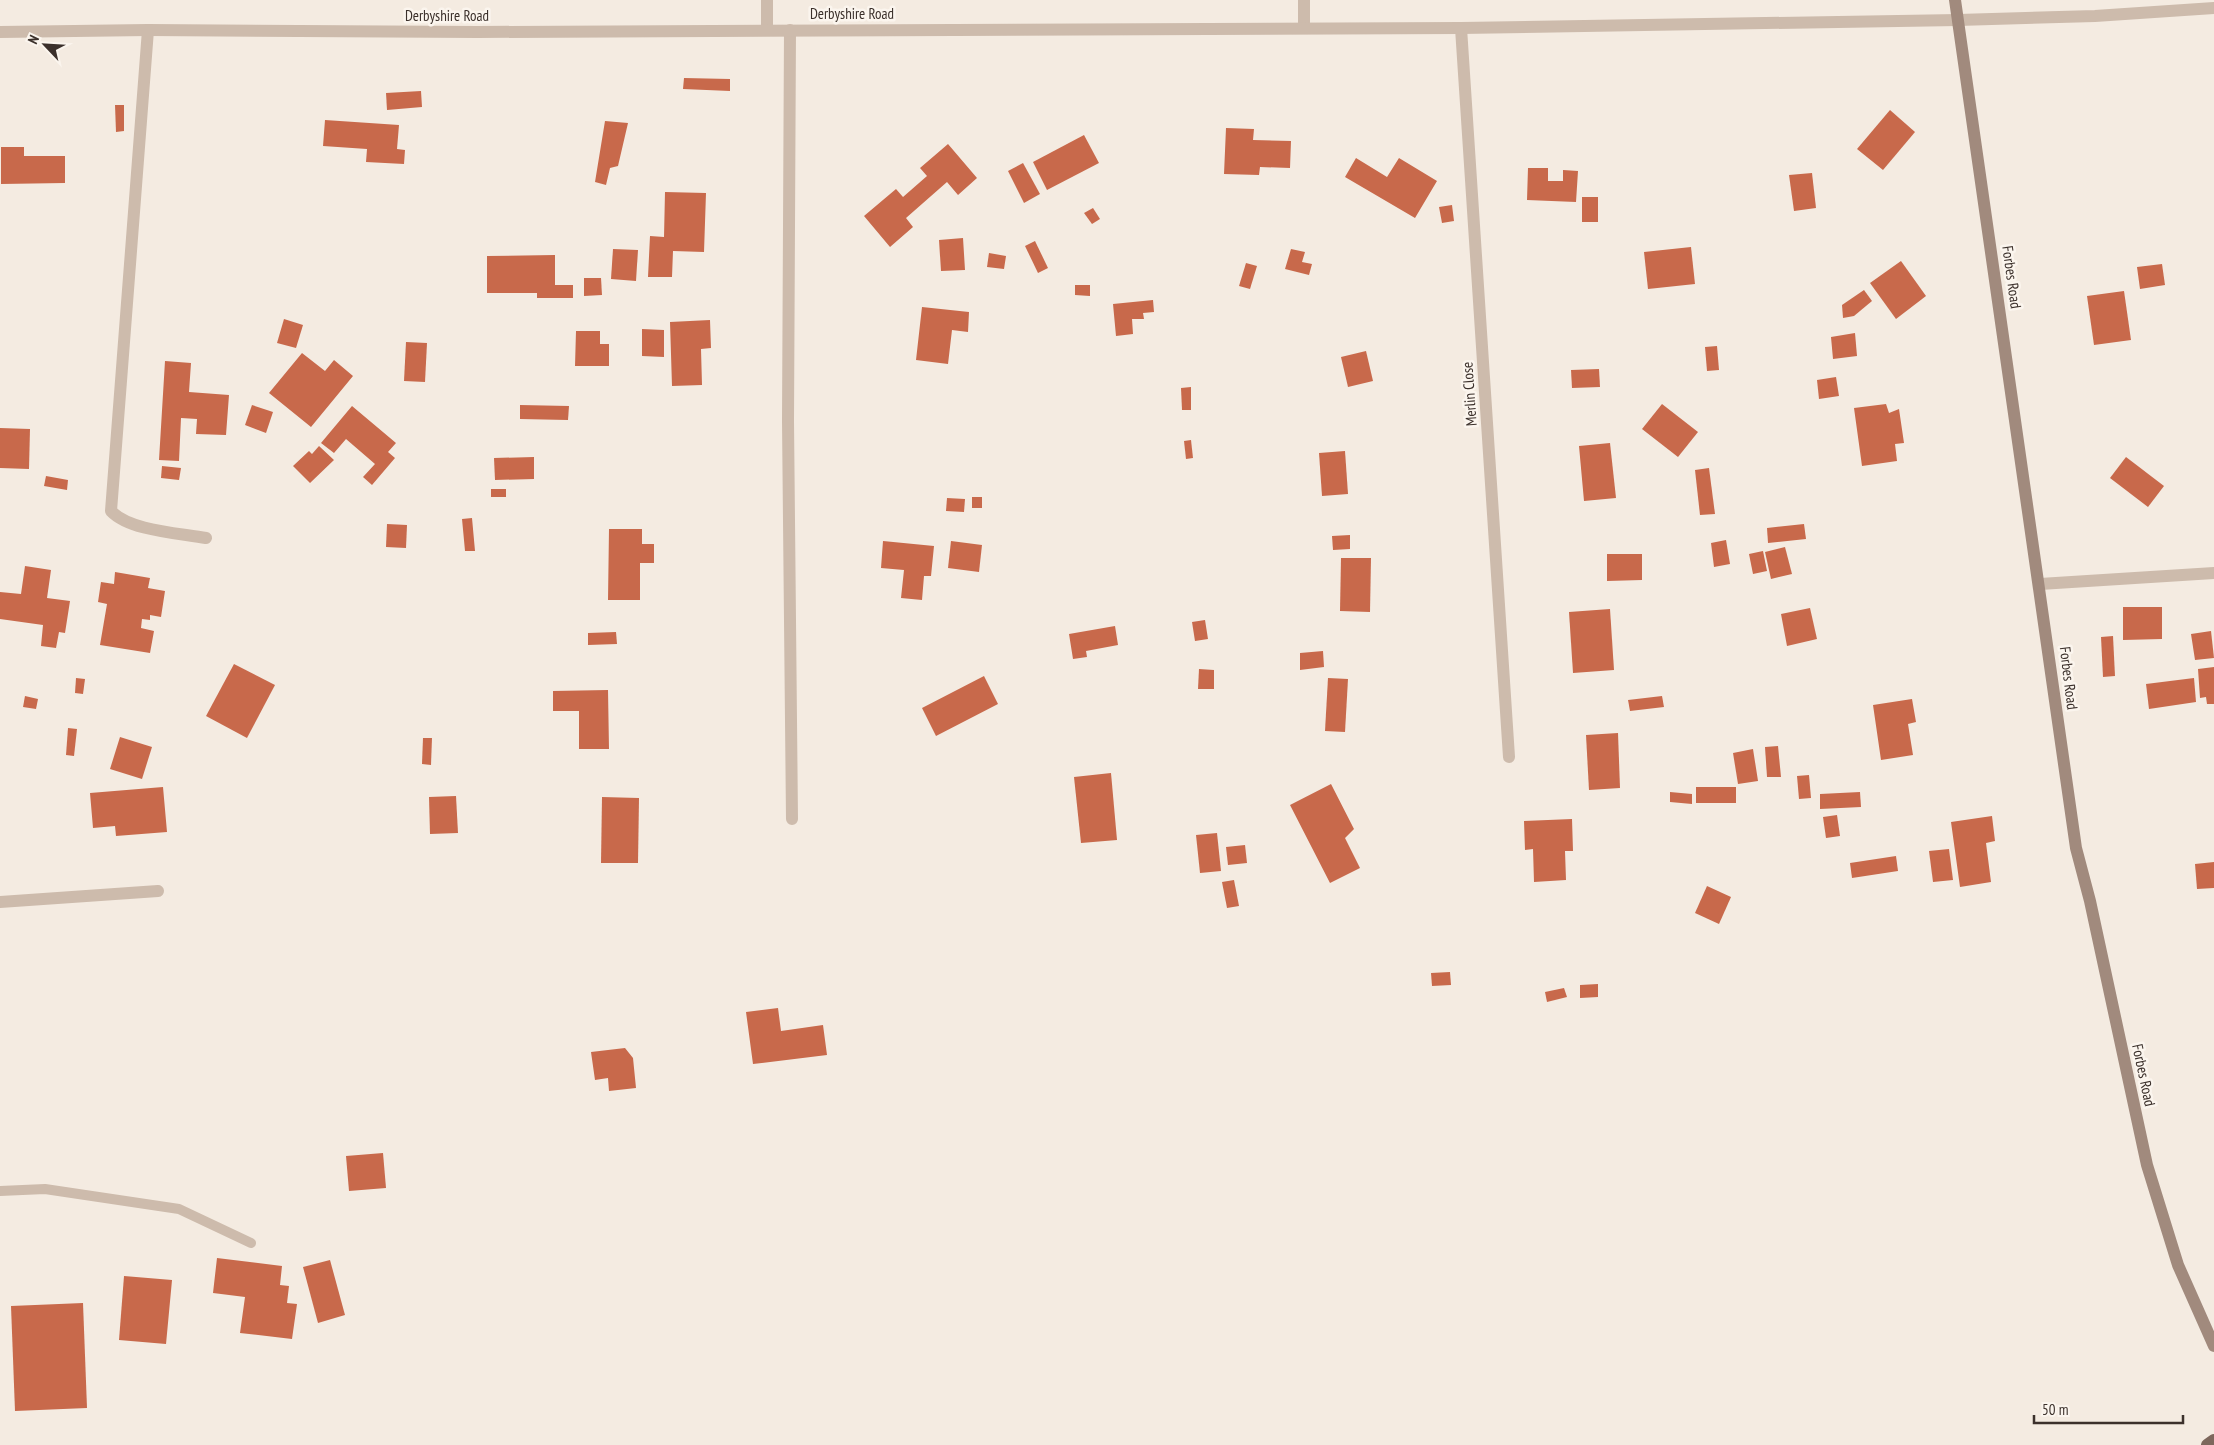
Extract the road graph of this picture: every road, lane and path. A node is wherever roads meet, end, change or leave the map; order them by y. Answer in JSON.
{"nodes":[{"id":1,"x":767,"y":0,"type":"edge"},
{"id":2,"x":1304,"y":0,"type":"edge"},
{"id":3,"x":1955,"y":0,"type":"edge"},
{"id":4,"x":2214,"y":8,"type":"edge"},
{"id":5,"x":1958,"y":20,"type":"junction"},
{"id":6,"x":1304,"y":27,"type":"junction"},
{"id":7,"x":1461,"y":28,"type":"junction"},
{"id":8,"x":767,"y":29,"type":"junction"},
{"id":9,"x":148,"y":30,"type":"junction"},
{"id":10,"x":790,"y":30,"type":"junction"},
{"id":11,"x":0,"y":32,"type":"edge"},
{"id":12,"x":206,"y":538,"type":"dead end"},
{"id":13,"x":2214,"y":573,"type":"edge"},
{"id":14,"x":2040,"y":584,"type":"junction"},
{"id":15,"x":1509,"y":757,"type":"dead end"},
{"id":16,"x":792,"y":819,"type":"dead end"},
{"id":17,"x":158,"y":892,"type":"dead end"},
{"id":18,"x":0,"y":902,"type":"edge"},
{"id":19,"x":0,"y":1191,"type":"edge"},
{"id":20,"x":251,"y":1243,"type":"dead end"},
{"id":21,"x":2214,"y":1346,"type":"edge"},
{"id":22,"x":2214,"y":1440,"type":"edge"},
{"id":23,"x":2207,"y":1445,"type":"edge"}],
"edges":[{"from":1,"to":8,"type":"street"},
{"from":2,"to":6,"type":"street"},
{"from":3,"to":5,"type":"main road","name":"Forbes Road"},
{"from":4,"to":5,"type":"street","name":"Derbyshire Road"},
{"from":5,"to":7,"type":"street","name":"Derbyshire Road"},
{"from":5,"to":14,"type":"main road","name":"Forbes Road"},
{"from":6,"to":7,"type":"street","name":"Derbyshire Road"},
{"from":6,"to":10,"type":"street","name":"Derbyshire Road"},
{"from":7,"to":15,"type":"street","name":"Merlin Close"},
{"from":8,"to":9,"type":"street","name":"Derbyshire Road"},
{"from":8,"to":10,"type":"street","name":"Derbyshire Road"},
{"from":9,"to":11,"type":"street","name":"Derbyshire Road"},
{"from":9,"to":12,"type":"street"},
{"from":10,"to":16,"type":"street"},
{"from":13,"to":14,"type":"street"},
{"from":14,"to":21,"type":"main road","name":"Forbes Road"},
{"from":17,"to":18,"type":"street"},
{"from":19,"to":20,"type":"lane"},
{"from":22,"to":23,"type":"main road"}]}
